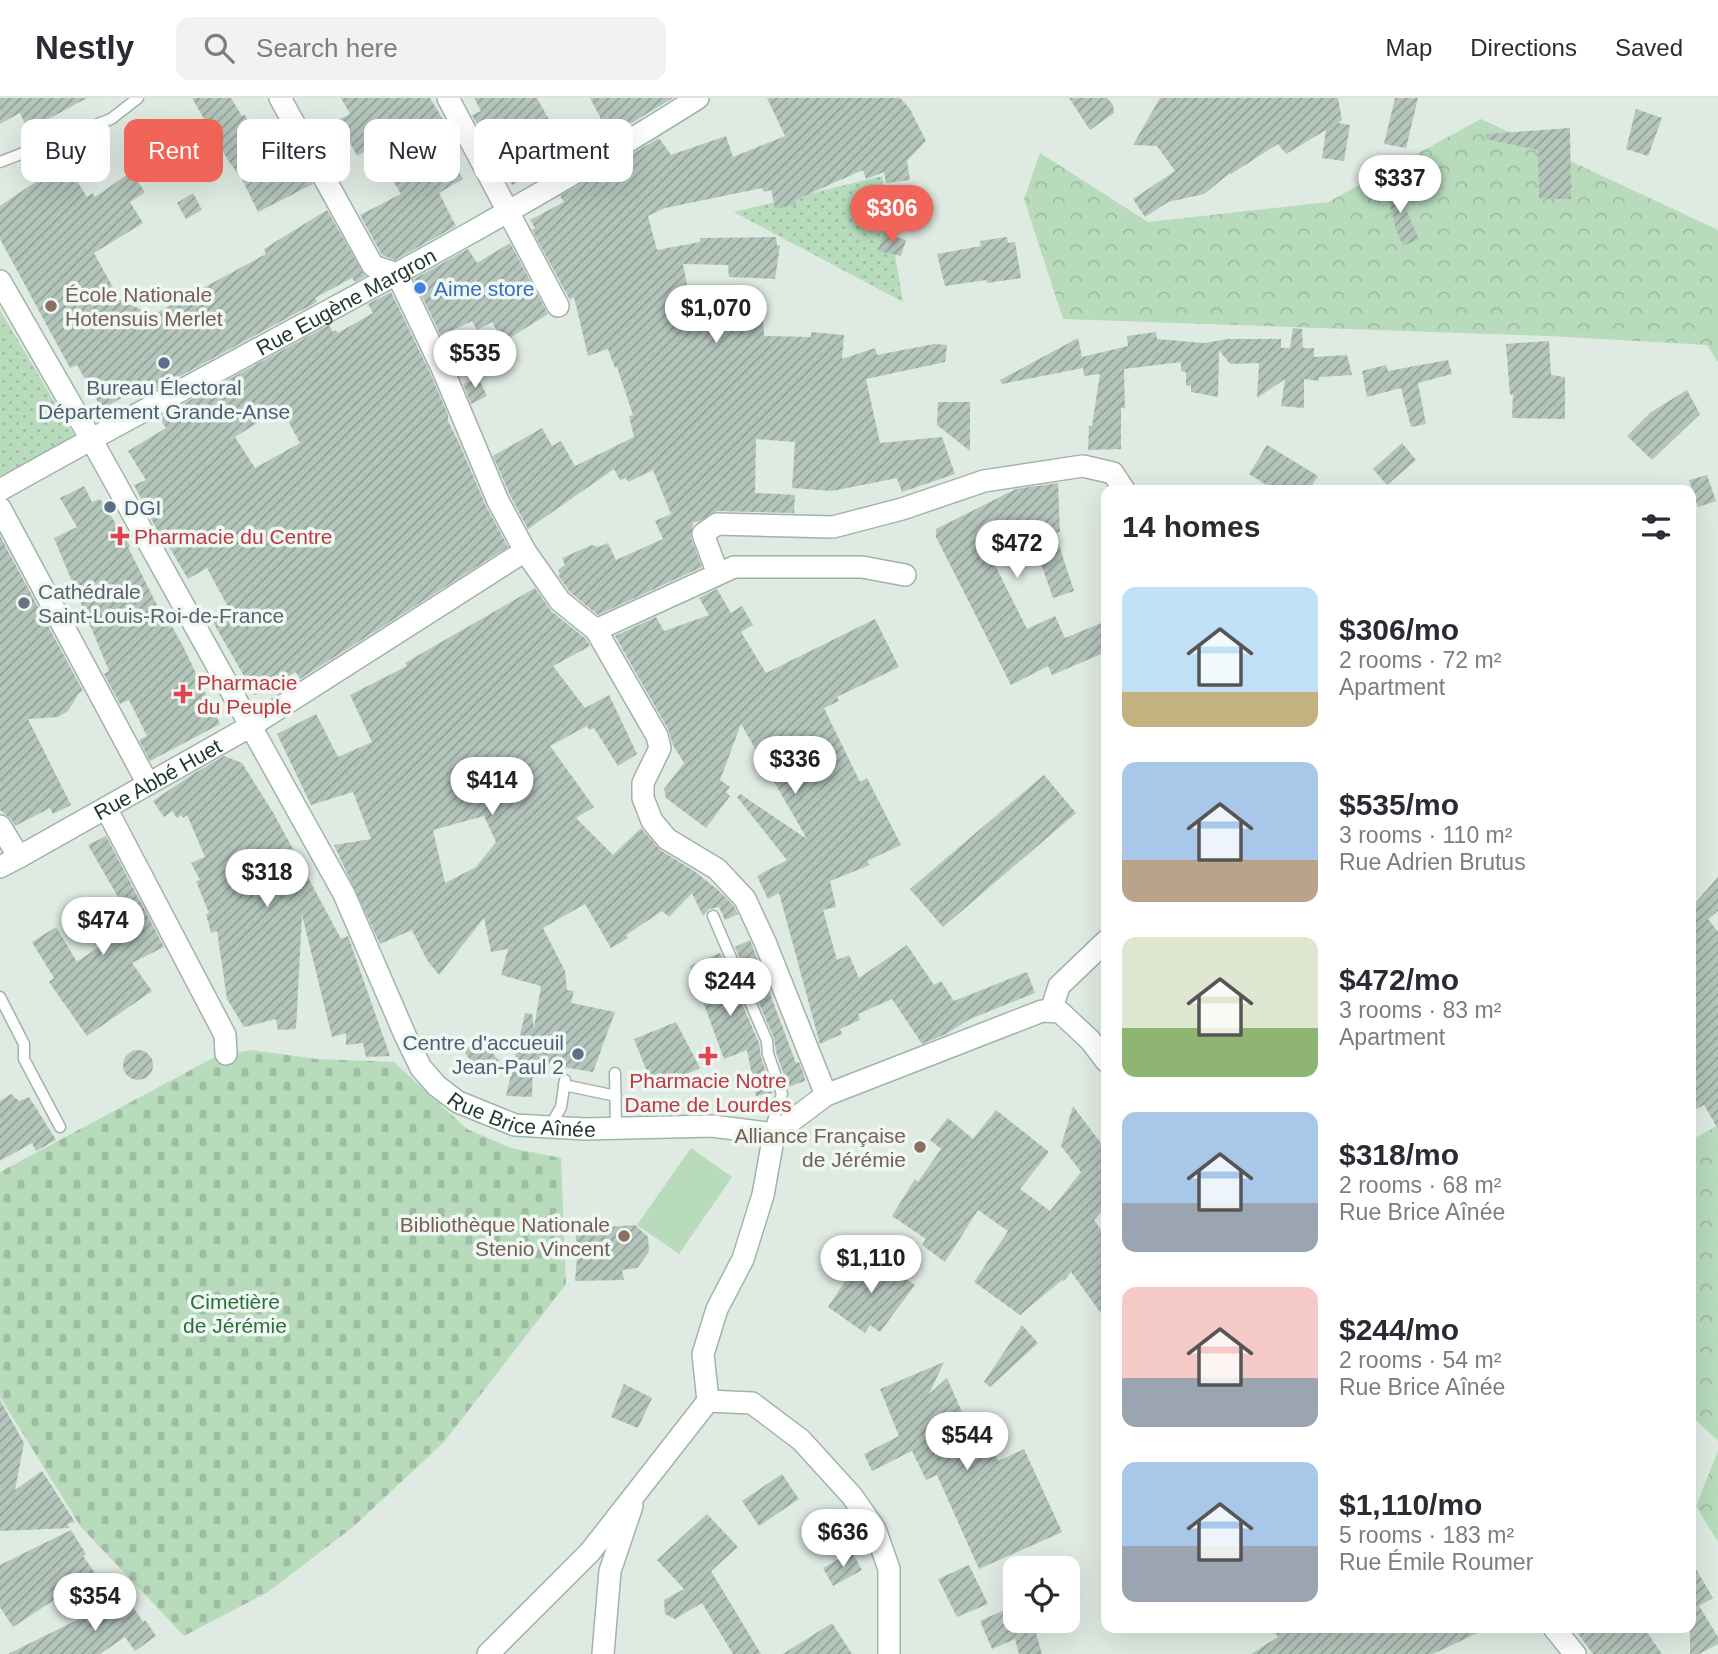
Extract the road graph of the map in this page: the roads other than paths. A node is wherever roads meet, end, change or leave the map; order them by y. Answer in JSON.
{"nodes":[{"id":1,"x":138,"y":98,"type":"edge"},
{"id":2,"x":281,"y":98,"type":"edge"},
{"id":3,"x":447,"y":98,"type":"edge"},
{"id":4,"x":698,"y":98,"type":"edge"},
{"id":5,"x":0,"y":162,"type":"edge"},
{"id":6,"x":508,"y":212,"type":"junction"},
{"id":7,"x":397,"y":274,"type":"junction"},
{"id":8,"x":0,"y":281,"type":"edge"},
{"id":9,"x":558,"y":306,"type":"dead end"},
{"id":10,"x":91,"y":439,"type":"junction"},
{"id":11,"x":1121,"y":485,"type":"edge"},
{"id":12,"x":0,"y":490,"type":"edge"},
{"id":13,"x":0,"y":508,"type":"edge"},
{"id":14,"x":525,"y":551,"type":"junction"},
{"id":15,"x":718,"y":574,"type":"junction"},
{"id":16,"x":905,"y":575,"type":"dead end"},
{"id":17,"x":596,"y":629,"type":"junction"},
{"id":18,"x":251,"y":726,"type":"junction"},
{"id":19,"x":148,"y":784,"type":"junction"},
{"id":20,"x":106,"y":808,"type":"junction"},
{"id":21,"x":0,"y":826,"type":"edge"},
{"id":22,"x":9,"y":862,"type":"edge"},
{"id":23,"x":713,"y":916,"type":"dead end"},
{"id":24,"x":1101,"y":946,"type":"edge"},
{"id":25,"x":0,"y":997,"type":"edge"},
{"id":26,"x":1051,"y":1011,"type":"junction"},
{"id":27,"x":226,"y":1054,"type":"dead end"},
{"id":28,"x":1101,"y":1054,"type":"edge"},
{"id":29,"x":615,"y":1073,"type":"dead end"},
{"id":30,"x":826,"y":1095,"type":"junction"},
{"id":31,"x":616,"y":1096,"type":"junction"},
{"id":32,"x":60,"y":1127,"type":"dead end"},
{"id":33,"x":550,"y":1127,"type":"junction"},
{"id":34,"x":616,"y":1128,"type":"junction"},
{"id":35,"x":771,"y":1133,"type":"junction"},
{"id":36,"x":708,"y":1401,"type":"junction"},
{"id":37,"x":639,"y":1488,"type":"junction"},
{"id":38,"x":1558,"y":1633,"type":"edge"},
{"id":39,"x":488,"y":1654,"type":"edge"},
{"id":40,"x":603,"y":1654,"type":"edge"},
{"id":41,"x":889,"y":1654,"type":"edge"},
{"id":42,"x":1575,"y":1654,"type":"edge"}],
"edges":[{"from":1,"to":5,"type":"lane"},
{"from":2,"to":7,"type":"street"},
{"from":3,"to":6,"type":"street"},
{"from":4,"to":6,"type":"street","name":"Rue Eugène Margron"},
{"from":6,"to":7,"type":"street","name":"Rue Eugène Margron"},
{"from":6,"to":9,"type":"street"},
{"from":7,"to":10,"type":"street","name":"Rue Eugène Margron"},
{"from":7,"to":14,"type":"street"},
{"from":8,"to":10,"type":"street","name":"Rue Brice Aînée"},
{"from":10,"to":12,"type":"street","name":"Rue Eugène Margron"},
{"from":10,"to":18,"type":"street","name":"Rue Brice Aînée"},
{"from":11,"to":15,"type":"street"},
{"from":13,"to":19,"type":"street"},
{"from":14,"to":17,"type":"street"},
{"from":14,"to":18,"type":"street","name":"Rue Abbé Huet"},
{"from":15,"to":16,"type":"street"},
{"from":15,"to":17,"type":"street"},
{"from":17,"to":30,"type":"street"},
{"from":18,"to":19,"type":"street","name":"Rue Abbé Huet"},
{"from":18,"to":33,"type":"street","name":"Rue Brice Aînée"},
{"from":19,"to":20,"type":"street","name":"Rue Abbé Huet"},
{"from":20,"to":22,"type":"street","name":"Rue Abbé Huet"},
{"from":20,"to":27,"type":"street"},
{"from":21,"to":22,"type":"street"},
{"from":23,"to":35,"type":"lane"},
{"from":24,"to":26,"type":"street"},
{"from":25,"to":32,"type":"lane"},
{"from":26,"to":28,"type":"street"},
{"from":26,"to":30,"type":"street"},
{"from":29,"to":31,"type":"lane"},
{"from":30,"to":35,"type":"street"},
{"from":31,"to":33,"type":"lane"},
{"from":31,"to":34,"type":"lane"},
{"from":33,"to":34,"type":"street","name":"Rue Brice Aînée"},
{"from":34,"to":35,"type":"street","name":"Rue Brice Aînée"},
{"from":35,"to":36,"type":"street"},
{"from":36,"to":37,"type":"street"},
{"from":36,"to":41,"type":"street"},
{"from":37,"to":39,"type":"street"},
{"from":37,"to":40,"type":"street"},
{"from":38,"to":42,"type":"street"}]}
